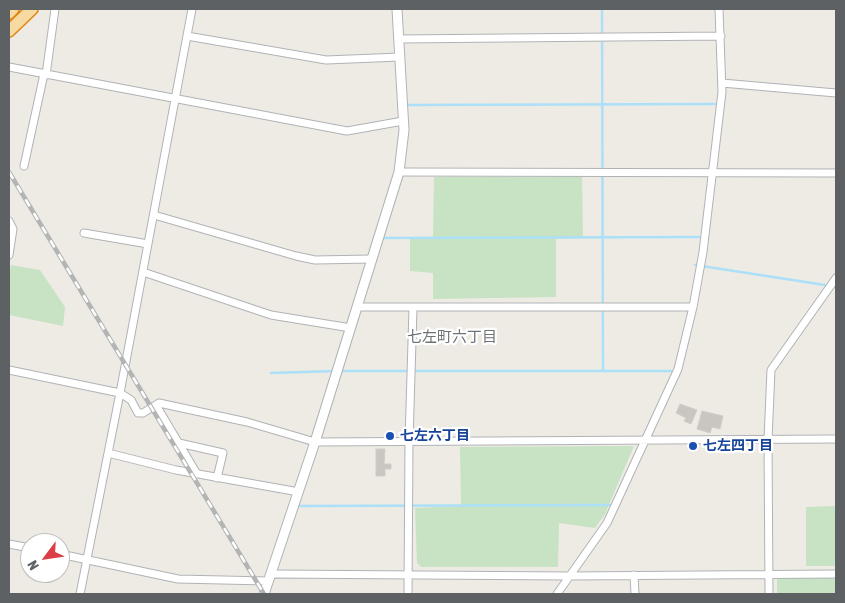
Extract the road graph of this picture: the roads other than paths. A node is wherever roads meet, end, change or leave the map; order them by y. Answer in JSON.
{"nodes":[{"id":1,"x":13,"y":9,"type":"edge"},
{"id":2,"x":32,"y":9,"type":"edge"},
{"id":3,"x":55,"y":9,"type":"edge"},
{"id":4,"x":192,"y":9,"type":"edge"},
{"id":5,"x":397,"y":9,"type":"edge"},
{"id":6,"x":719,"y":9,"type":"edge"},
{"id":7,"x":9,"y":13,"type":"edge"},
{"id":8,"x":9,"y":31,"type":"edge"},
{"id":9,"x":187,"y":36,"type":"junction"},
{"id":10,"x":721,"y":36,"type":"junction"},
{"id":11,"x":399,"y":39,"type":"junction"},
{"id":12,"x":400,"y":57,"type":"junction"},
{"id":13,"x":9,"y":67,"type":"edge"},
{"id":14,"x":45,"y":75,"type":"junction"},
{"id":15,"x":722,"y":83,"type":"junction"},
{"id":16,"x":836,"y":93,"type":"edge"},
{"id":17,"x":174,"y":98,"type":"junction"},
{"id":18,"x":403,"y":121,"type":"junction"},
{"id":19,"x":24,"y":166,"type":"dead end"},
{"id":20,"x":713,"y":171,"type":"junction"},
{"id":21,"x":399,"y":172,"type":"junction"},
{"id":22,"x":836,"y":173,"type":"edge"},
{"id":23,"x":154,"y":216,"type":"junction"},
{"id":24,"x":9,"y":221,"type":"edge"},
{"id":25,"x":84,"y":233,"type":"dead end"},
{"id":26,"x":148,"y":244,"type":"junction"},
{"id":27,"x":9,"y":254,"type":"edge"},
{"id":28,"x":372,"y":259,"type":"junction"},
{"id":29,"x":143,"y":272,"type":"junction"},
{"id":30,"x":836,"y":278,"type":"edge"},
{"id":31,"x":357,"y":307,"type":"junction"},
{"id":32,"x":693,"y":307,"type":"junction"},
{"id":33,"x":413,"y":308,"type":"junction"},
{"id":34,"x":351,"y":328,"type":"junction"},
{"id":35,"x":9,"y":370,"type":"edge"},
{"id":36,"x":120,"y":393,"type":"junction"},
{"id":37,"x":156,"y":405,"type":"junction"},
{"id":38,"x":836,"y":439,"type":"edge"},
{"id":39,"x":768,"y":440,"type":"junction"},
{"id":40,"x":409,"y":441,"type":"junction"},
{"id":41,"x":646,"y":441,"type":"junction"},
{"id":42,"x":315,"y":442,"type":"junction"},
{"id":43,"x":179,"y":443,"type":"junction"},
{"id":44,"x":108,"y":453,"type":"junction"},
{"id":45,"x":197,"y":474,"type":"junction"},
{"id":46,"x":217,"y":478,"type":"junction"},
{"id":47,"x":299,"y":492,"type":"junction"},
{"id":48,"x":70,"y":556,"type":"edge"},
{"id":49,"x":87,"y":559,"type":"junction"},
{"id":50,"x":769,"y":574,"type":"junction"},
{"id":51,"x":836,"y":574,"type":"edge"},
{"id":52,"x":408,"y":575,"type":"junction"},
{"id":53,"x":570,"y":576,"type":"junction"},
{"id":54,"x":634,"y":576,"type":"junction"},
{"id":55,"x":270,"y":578,"type":"junction"},
{"id":56,"x":80,"y":594,"type":"edge"},
{"id":57,"x":264,"y":594,"type":"edge"},
{"id":58,"x":408,"y":594,"type":"edge"},
{"id":59,"x":557,"y":594,"type":"edge"},
{"id":60,"x":635,"y":594,"type":"edge"},
{"id":61,"x":769,"y":594,"type":"edge"}],
"edges":[{"from":1,"to":7,"type":"highway"},
{"from":2,"to":8,"type":"highway"},
{"from":3,"to":14,"type":"street"},
{"from":4,"to":9,"type":"street"},
{"from":5,"to":11,"type":"street"},
{"from":6,"to":10,"type":"street"},
{"from":9,"to":12,"type":"street"},
{"from":9,"to":17,"type":"street"},
{"from":10,"to":11,"type":"street"},
{"from":10,"to":15,"type":"street"},
{"from":11,"to":12,"type":"street"},
{"from":12,"to":18,"type":"street"},
{"from":13,"to":14,"type":"street"},
{"from":14,"to":17,"type":"street"},
{"from":14,"to":19,"type":"street"},
{"from":15,"to":16,"type":"street"},
{"from":15,"to":20,"type":"street"},
{"from":17,"to":18,"type":"street"},
{"from":17,"to":23,"type":"street"},
{"from":18,"to":21,"type":"street"},
{"from":20,"to":21,"type":"street"},
{"from":20,"to":22,"type":"street"},
{"from":20,"to":32,"type":"street"},
{"from":21,"to":28,"type":"street"},
{"from":23,"to":26,"type":"street"},
{"from":23,"to":28,"type":"street"},
{"from":24,"to":27,"type":"street"},
{"from":25,"to":26,"type":"street"},
{"from":26,"to":29,"type":"street"},
{"from":28,"to":31,"type":"street"},
{"from":29,"to":34,"type":"street"},
{"from":29,"to":36,"type":"street"},
{"from":30,"to":39,"type":"street"},
{"from":31,"to":33,"type":"street"},
{"from":31,"to":34,"type":"street"},
{"from":32,"to":33,"type":"street"},
{"from":32,"to":41,"type":"street"},
{"from":33,"to":40,"type":"street"},
{"from":34,"to":42,"type":"street"},
{"from":35,"to":36,"type":"street"},
{"from":36,"to":37,"type":"street"},
{"from":36,"to":44,"type":"street"},
{"from":37,"to":42,"type":"street"},
{"from":37,"to":43,"type":"street"},
{"from":38,"to":39,"type":"street"},
{"from":39,"to":41,"type":"street"},
{"from":39,"to":50,"type":"street"},
{"from":40,"to":41,"type":"street"},
{"from":40,"to":42,"type":"street"},
{"from":40,"to":52,"type":"street"},
{"from":41,"to":53,"type":"street"},
{"from":42,"to":47,"type":"street"},
{"from":43,"to":45,"type":"street"},
{"from":43,"to":46,"type":"street"},
{"from":44,"to":45,"type":"street"},
{"from":44,"to":49,"type":"street"},
{"from":45,"to":46,"type":"street"},
{"from":46,"to":47,"type":"street"},
{"from":47,"to":55,"type":"street"},
{"from":48,"to":49,"type":"street"},
{"from":49,"to":55,"type":"street"},
{"from":49,"to":56,"type":"street"},
{"from":50,"to":51,"type":"street"},
{"from":50,"to":54,"type":"street"},
{"from":50,"to":61,"type":"street"},
{"from":52,"to":53,"type":"street"},
{"from":52,"to":55,"type":"street"},
{"from":52,"to":58,"type":"street"},
{"from":53,"to":54,"type":"street"},
{"from":53,"to":59,"type":"street"},
{"from":54,"to":60,"type":"street"},
{"from":55,"to":57,"type":"street"}]}
